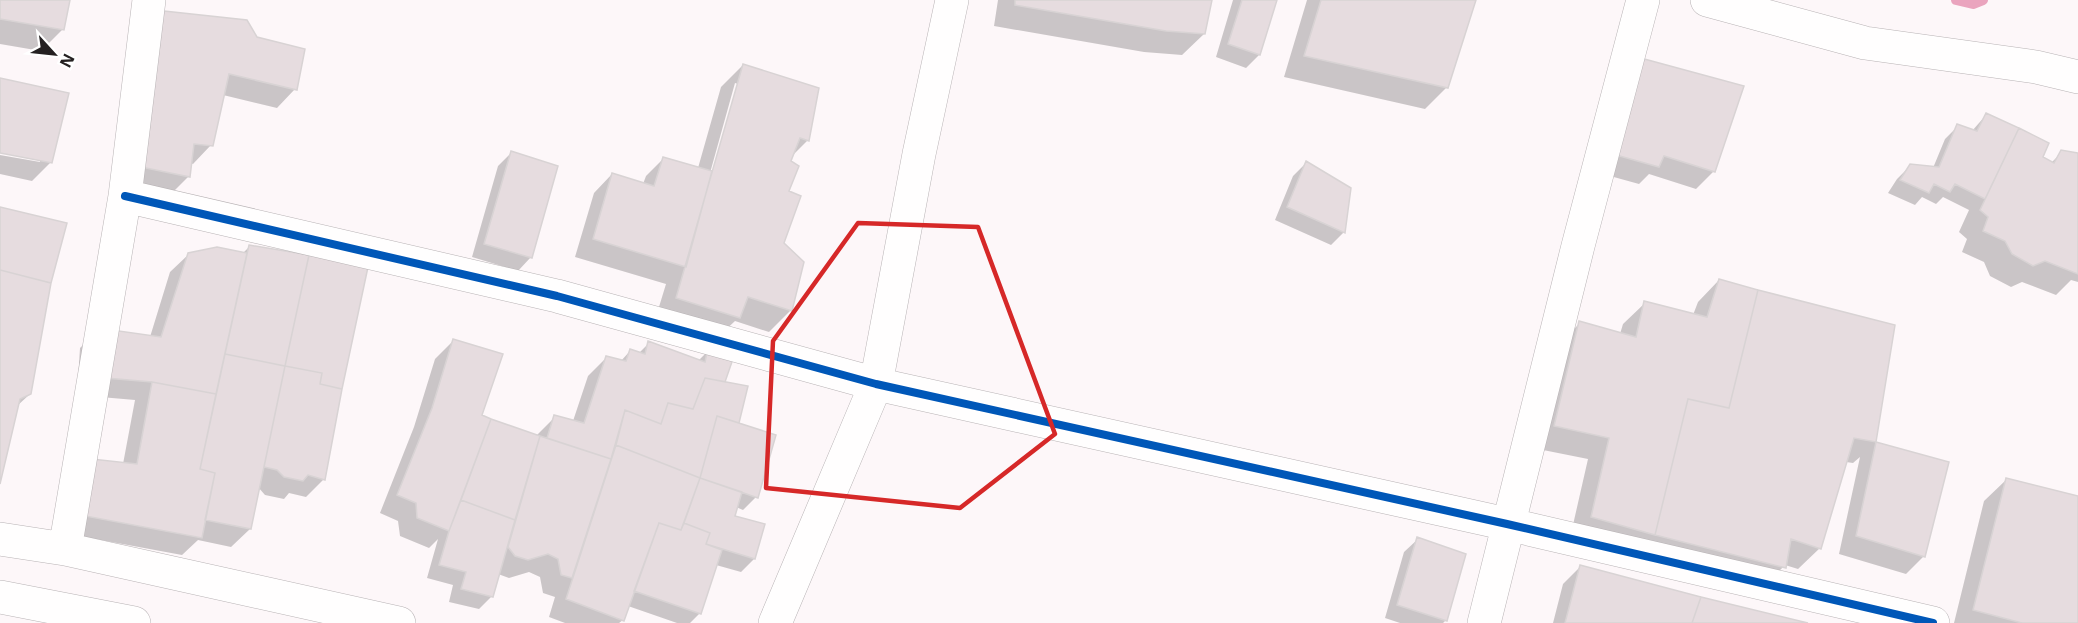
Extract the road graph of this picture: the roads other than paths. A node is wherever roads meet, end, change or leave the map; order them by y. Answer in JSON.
{"nodes":[{"id":1,"x":149,"y":0,"type":"edge"},
{"id":2,"x":952,"y":0,"type":"edge"},
{"id":3,"x":1643,"y":0,"type":"edge"},
{"id":4,"x":1707,"y":0,"type":"edge"},
{"id":5,"x":2078,"y":77,"type":"edge"},
{"id":6,"x":125,"y":196,"type":"junction"},
{"id":7,"x":876,"y":384,"type":"junction"},
{"id":8,"x":1507,"y":524,"type":"junction"},
{"id":9,"x":0,"y":539,"type":"edge"},
{"id":10,"x":65,"y":549,"type":"junction"},
{"id":11,"x":0,"y":597,"type":"edge"},
{"id":12,"x":134,"y":623,"type":"edge"},
{"id":13,"x":399,"y":623,"type":"edge"},
{"id":14,"x":775,"y":623,"type":"edge"},
{"id":15,"x":1484,"y":623,"type":"edge"},
{"id":16,"x":1933,"y":623,"type":"edge"}],
"edges":[{"from":1,"to":6,"type":"street"},
{"from":2,"to":7,"type":"street"},
{"from":3,"to":8,"type":"street"},
{"from":4,"to":5,"type":"street"},
{"from":6,"to":7,"type":"street"},
{"from":6,"to":10,"type":"street"},
{"from":7,"to":8,"type":"street"},
{"from":7,"to":14,"type":"street"},
{"from":8,"to":15,"type":"street"},
{"from":8,"to":16,"type":"street"},
{"from":9,"to":10,"type":"street"},
{"from":10,"to":13,"type":"street"},
{"from":11,"to":12,"type":"street"}]}
